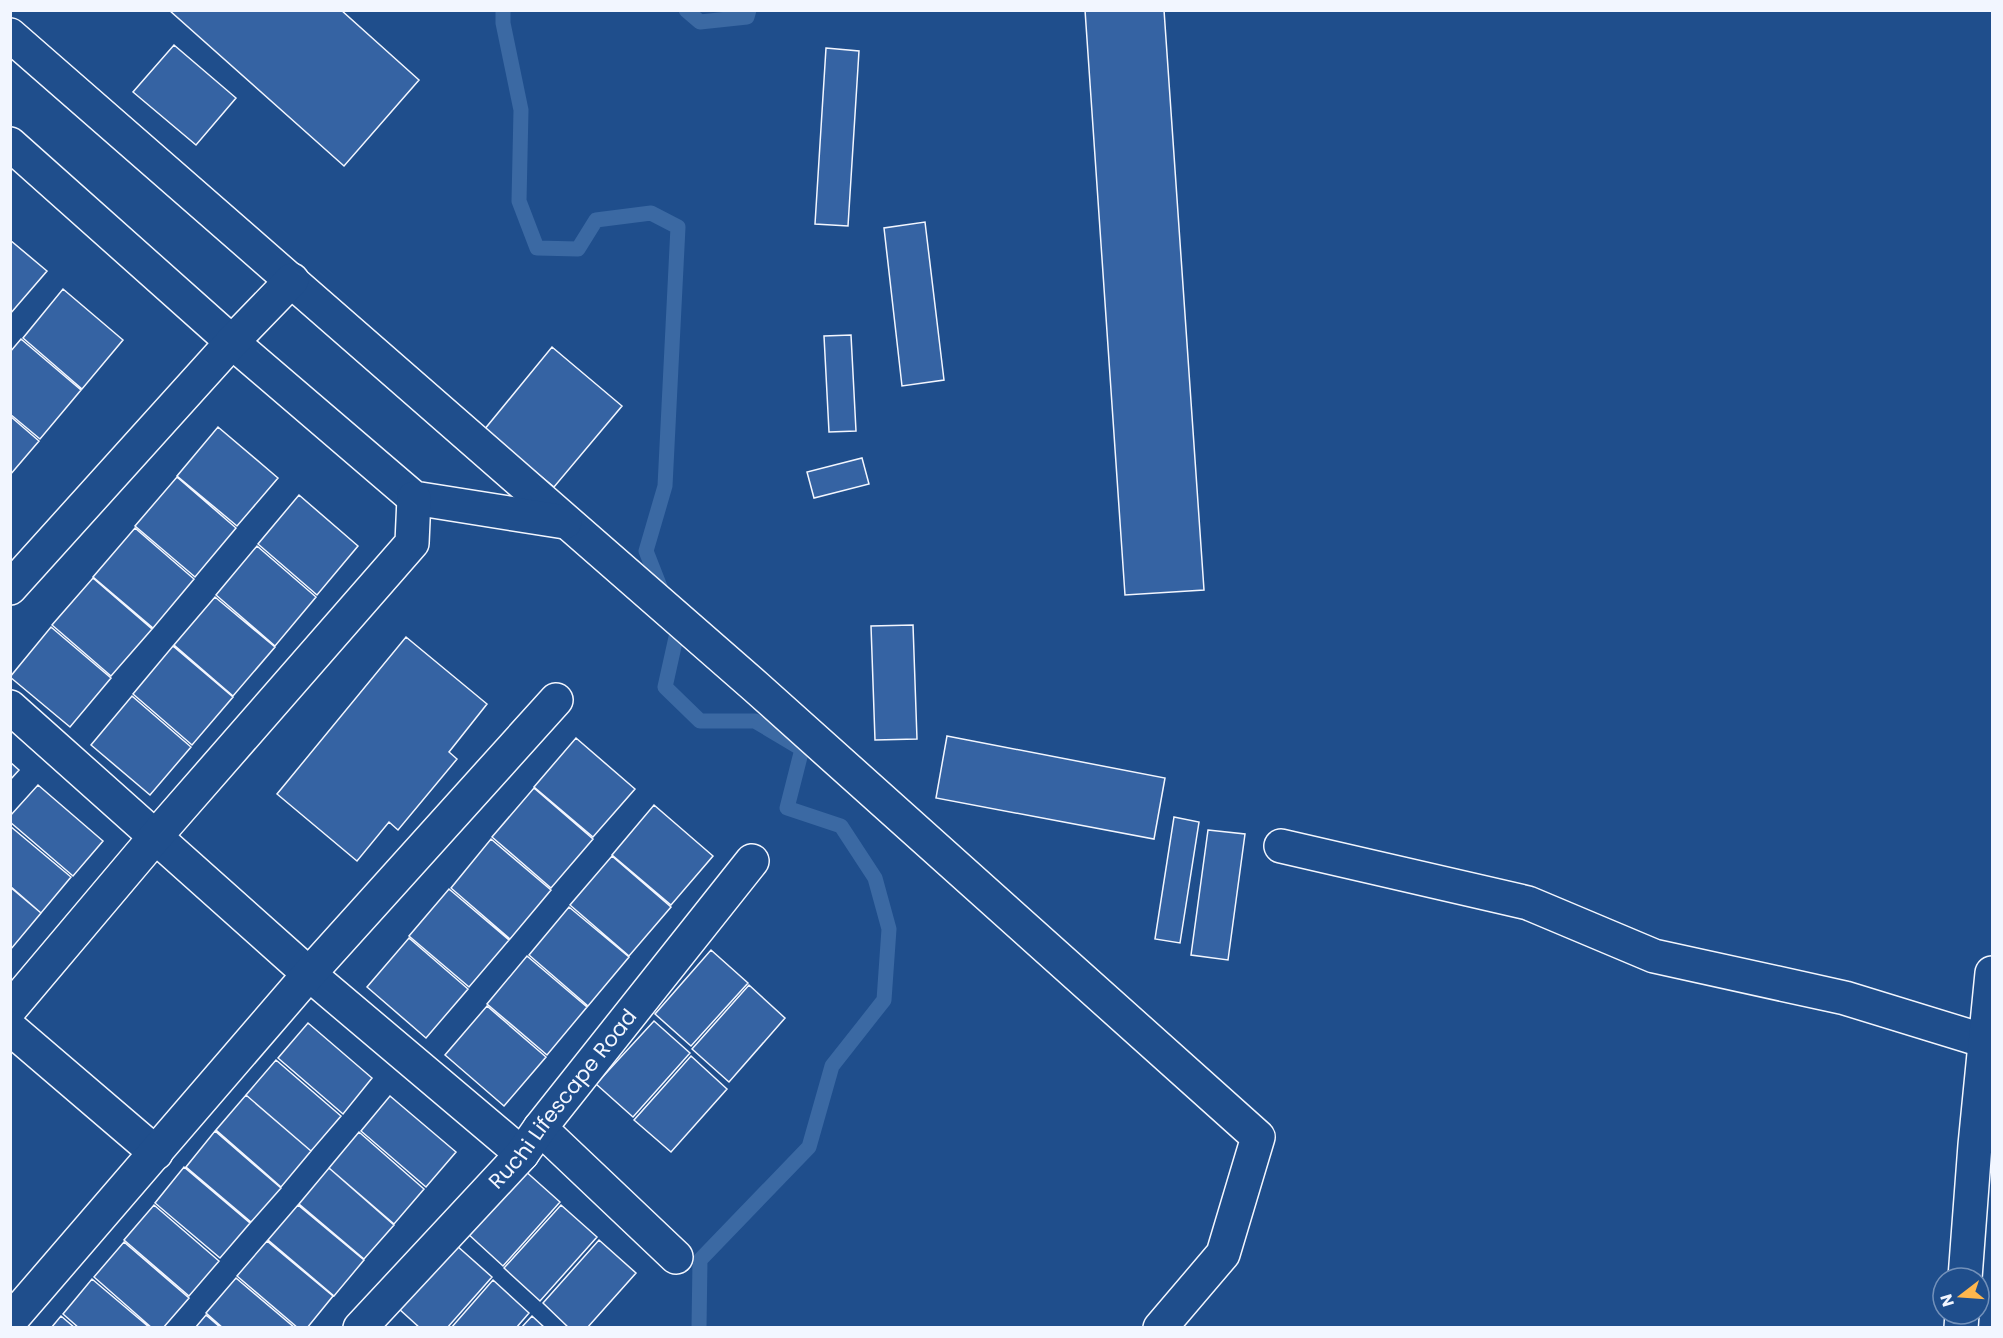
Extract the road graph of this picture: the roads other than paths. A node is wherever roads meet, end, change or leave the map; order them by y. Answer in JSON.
{"nodes":[{"id":1,"x":10,"y":35,"type":"edge"},
{"id":2,"x":12,"y":147,"type":"edge"},
{"id":3,"x":292,"y":280,"type":"junction"},
{"id":4,"x":232,"y":342,"type":"junction"},
{"id":5,"x":414,"y":498,"type":"junction"},
{"id":6,"x":564,"y":522,"type":"junction"},
{"id":7,"x":10,"y":588,"type":"edge"},
{"id":8,"x":556,"y":700,"type":"dead end"},
{"id":9,"x":10,"y":707,"type":"edge"},
{"id":10,"x":156,"y":836,"type":"junction"},
{"id":11,"x":1281,"y":846,"type":"dead end"},
{"id":12,"x":753,"y":861,"type":"dead end"},
{"id":13,"x":1992,"y":973,"type":"edge"},
{"id":14,"x":309,"y":974,"type":"junction"},
{"id":15,"x":10,"y":1009,"type":"edge"},
{"id":16,"x":10,"y":1028,"type":"edge"},
{"id":17,"x":1985,"y":1041,"type":"junction"},
{"id":18,"x":540,"y":1128,"type":"junction"},
{"id":19,"x":156,"y":1153,"type":"junction"},
{"id":20,"x":522,"y":1154,"type":"junction"},
{"id":21,"x":676,"y":1257,"type":"dead end"},
{"id":22,"x":1966,"y":1266,"type":"edge"},
{"id":23,"x":10,"y":1321,"type":"edge"},
{"id":24,"x":360,"y":1328,"type":"edge"},
{"id":25,"x":1160,"y":1328,"type":"edge"}],
"edges":[{"from":1,"to":3,"type":"street"},
{"from":2,"to":4,"type":"street"},
{"from":3,"to":4,"type":"street"},
{"from":3,"to":6,"type":"street"},
{"from":4,"to":5,"type":"street"},
{"from":4,"to":7,"type":"street"},
{"from":5,"to":6,"type":"street"},
{"from":5,"to":10,"type":"street"},
{"from":6,"to":25,"type":"street"},
{"from":8,"to":14,"type":"street"},
{"from":9,"to":10,"type":"street"},
{"from":10,"to":14,"type":"street"},
{"from":10,"to":15,"type":"street"},
{"from":11,"to":17,"type":"street"},
{"from":12,"to":18,"type":"street","name":"Ruchi Lifescape Road"},
{"from":13,"to":17,"type":"street"},
{"from":14,"to":19,"type":"street"},
{"from":14,"to":20,"type":"street"},
{"from":16,"to":19,"type":"street"},
{"from":17,"to":22,"type":"street"},
{"from":18,"to":20,"type":"street","name":"Ruchi Lifescape Road"},
{"from":18,"to":21,"type":"street"},
{"from":19,"to":23,"type":"street"},
{"from":20,"to":24,"type":"street","name":"Ruchi Lifescape Road"}]}
